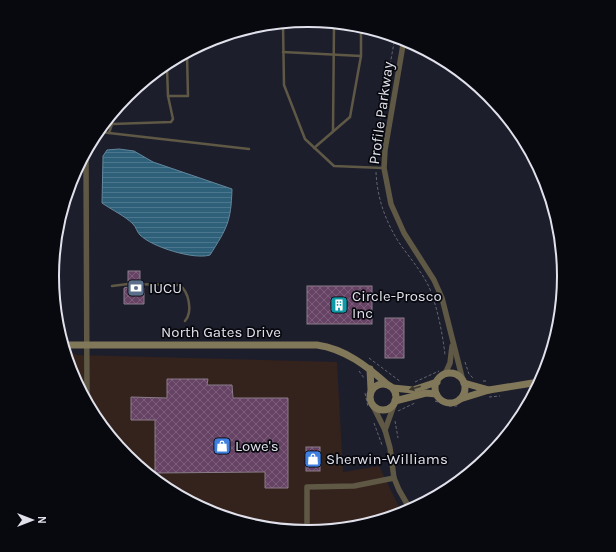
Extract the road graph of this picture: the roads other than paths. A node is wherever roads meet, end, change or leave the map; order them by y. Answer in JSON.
{"nodes":[{"id":1,"x":283,"y":29,"type":"edge"},
{"id":2,"x":334,"y":29,"type":"edge"},
{"id":3,"x":361,"y":33,"type":"edge"},
{"id":4,"x":403,"y":46,"type":"edge"},
{"id":5,"x":283,"y":52,"type":"junction"},
{"id":6,"x":334,"y":55,"type":"junction"},
{"id":7,"x":360,"y":56,"type":"junction"},
{"id":8,"x":187,"y":58,"type":"edge"},
{"id":9,"x":168,"y":70,"type":"edge"},
{"id":10,"x":168,"y":96,"type":"junction"},
{"id":11,"x":112,"y":124,"type":"joint"},
{"id":12,"x":333,"y":131,"type":"junction"},
{"id":13,"x":105,"y":132,"type":"edge"},
{"id":14,"x":109,"y":133,"type":"junction"},
{"id":15,"x":314,"y":148,"type":"junction"},
{"id":16,"x":249,"y":149,"type":"dead end"},
{"id":17,"x":86,"y":164,"type":"edge"},
{"id":18,"x":384,"y":168,"type":"junction"},
{"id":19,"x":112,"y":286,"type":"dead end"},
{"id":20,"x":185,"y":321,"type":"dead end"},
{"id":21,"x":68,"y":344,"type":"edge"},
{"id":22,"x":452,"y":344,"type":"junction"},
{"id":23,"x":88,"y":345,"type":"junction"},
{"id":24,"x":370,"y":369,"type":"junction"},
{"id":25,"x":444,"y":371,"type":"junction"},
{"id":26,"x":436,"y":382,"type":"junction"},
{"id":27,"x":463,"y":382,"type":"junction"},
{"id":28,"x":532,"y":383,"type":"edge"},
{"id":29,"x":390,"y":386,"type":"junction"},
{"id":30,"x":489,"y":390,"type":"junction"},
{"id":31,"x":368,"y":391,"type":"junction"},
{"id":32,"x":88,"y":392,"type":"edge"},
{"id":33,"x":434,"y":396,"type":"junction"},
{"id":34,"x":462,"y":402,"type":"junction"},
{"id":35,"x":395,"y":403,"type":"junction"},
{"id":36,"x":372,"y":409,"type":"junction"},
{"id":37,"x":385,"y":430,"type":"junction"},
{"id":38,"x":394,"y":478,"type":"junction"},
{"id":39,"x":407,"y":504,"type":"edge"},
{"id":40,"x":307,"y":525,"type":"edge"}],
"edges":[{"from":1,"to":5,"type":"lane"},
{"from":2,"to":6,"type":"lane"},
{"from":3,"to":7,"type":"lane"},
{"from":4,"to":18,"type":"street","name":"Profile Parkway"},
{"from":5,"to":6,"type":"lane"},
{"from":5,"to":15,"type":"lane"},
{"from":6,"to":7,"type":"lane"},
{"from":6,"to":12,"type":"lane"},
{"from":7,"to":12,"type":"lane"},
{"from":8,"to":10,"type":"lane"},
{"from":9,"to":10,"type":"lane"},
{"from":10,"to":11,"type":"lane"},
{"from":11,"to":14,"type":"lane"},
{"from":12,"to":15,"type":"lane"},
{"from":13,"to":14,"type":"lane"},
{"from":14,"to":16,"type":"lane"},
{"from":15,"to":18,"type":"lane"},
{"from":17,"to":23,"type":"street"},
{"from":18,"to":22,"type":"street","name":"Profile Parkway"},
{"from":19,"to":20,"type":"lane"},
{"from":21,"to":23,"type":"street","name":"North Gates Drive"},
{"from":22,"to":25,"type":"street","name":"Profile Parkway"},
{"from":22,"to":27,"type":"street","name":"Profile Parkway"},
{"from":23,"to":24,"type":"street","name":"North Gates Drive"},
{"from":23,"to":32,"type":"street"},
{"from":24,"to":29,"type":"street","name":"North Gates Drive"},
{"from":24,"to":31,"type":"street"},
{"from":25,"to":26,"type":"street"},
{"from":25,"to":27,"type":"street"},
{"from":26,"to":29,"type":"street","one_way":true},
{"from":26,"to":33,"type":"street"},
{"from":27,"to":30,"type":"street"},
{"from":27,"to":34,"type":"street"},
{"from":28,"to":30,"type":"street"},
{"from":29,"to":31,"type":"street"},
{"from":29,"to":35,"type":"street"},
{"from":30,"to":34,"type":"street"},
{"from":31,"to":36,"type":"street"},
{"from":33,"to":34,"type":"street"},
{"from":33,"to":35,"type":"street"},
{"from":35,"to":36,"type":"street"},
{"from":35,"to":37,"type":"street"},
{"from":36,"to":37,"type":"street"},
{"from":37,"to":38,"type":"street"},
{"from":38,"to":39,"type":"street"},
{"from":38,"to":40,"type":"street"}]}
